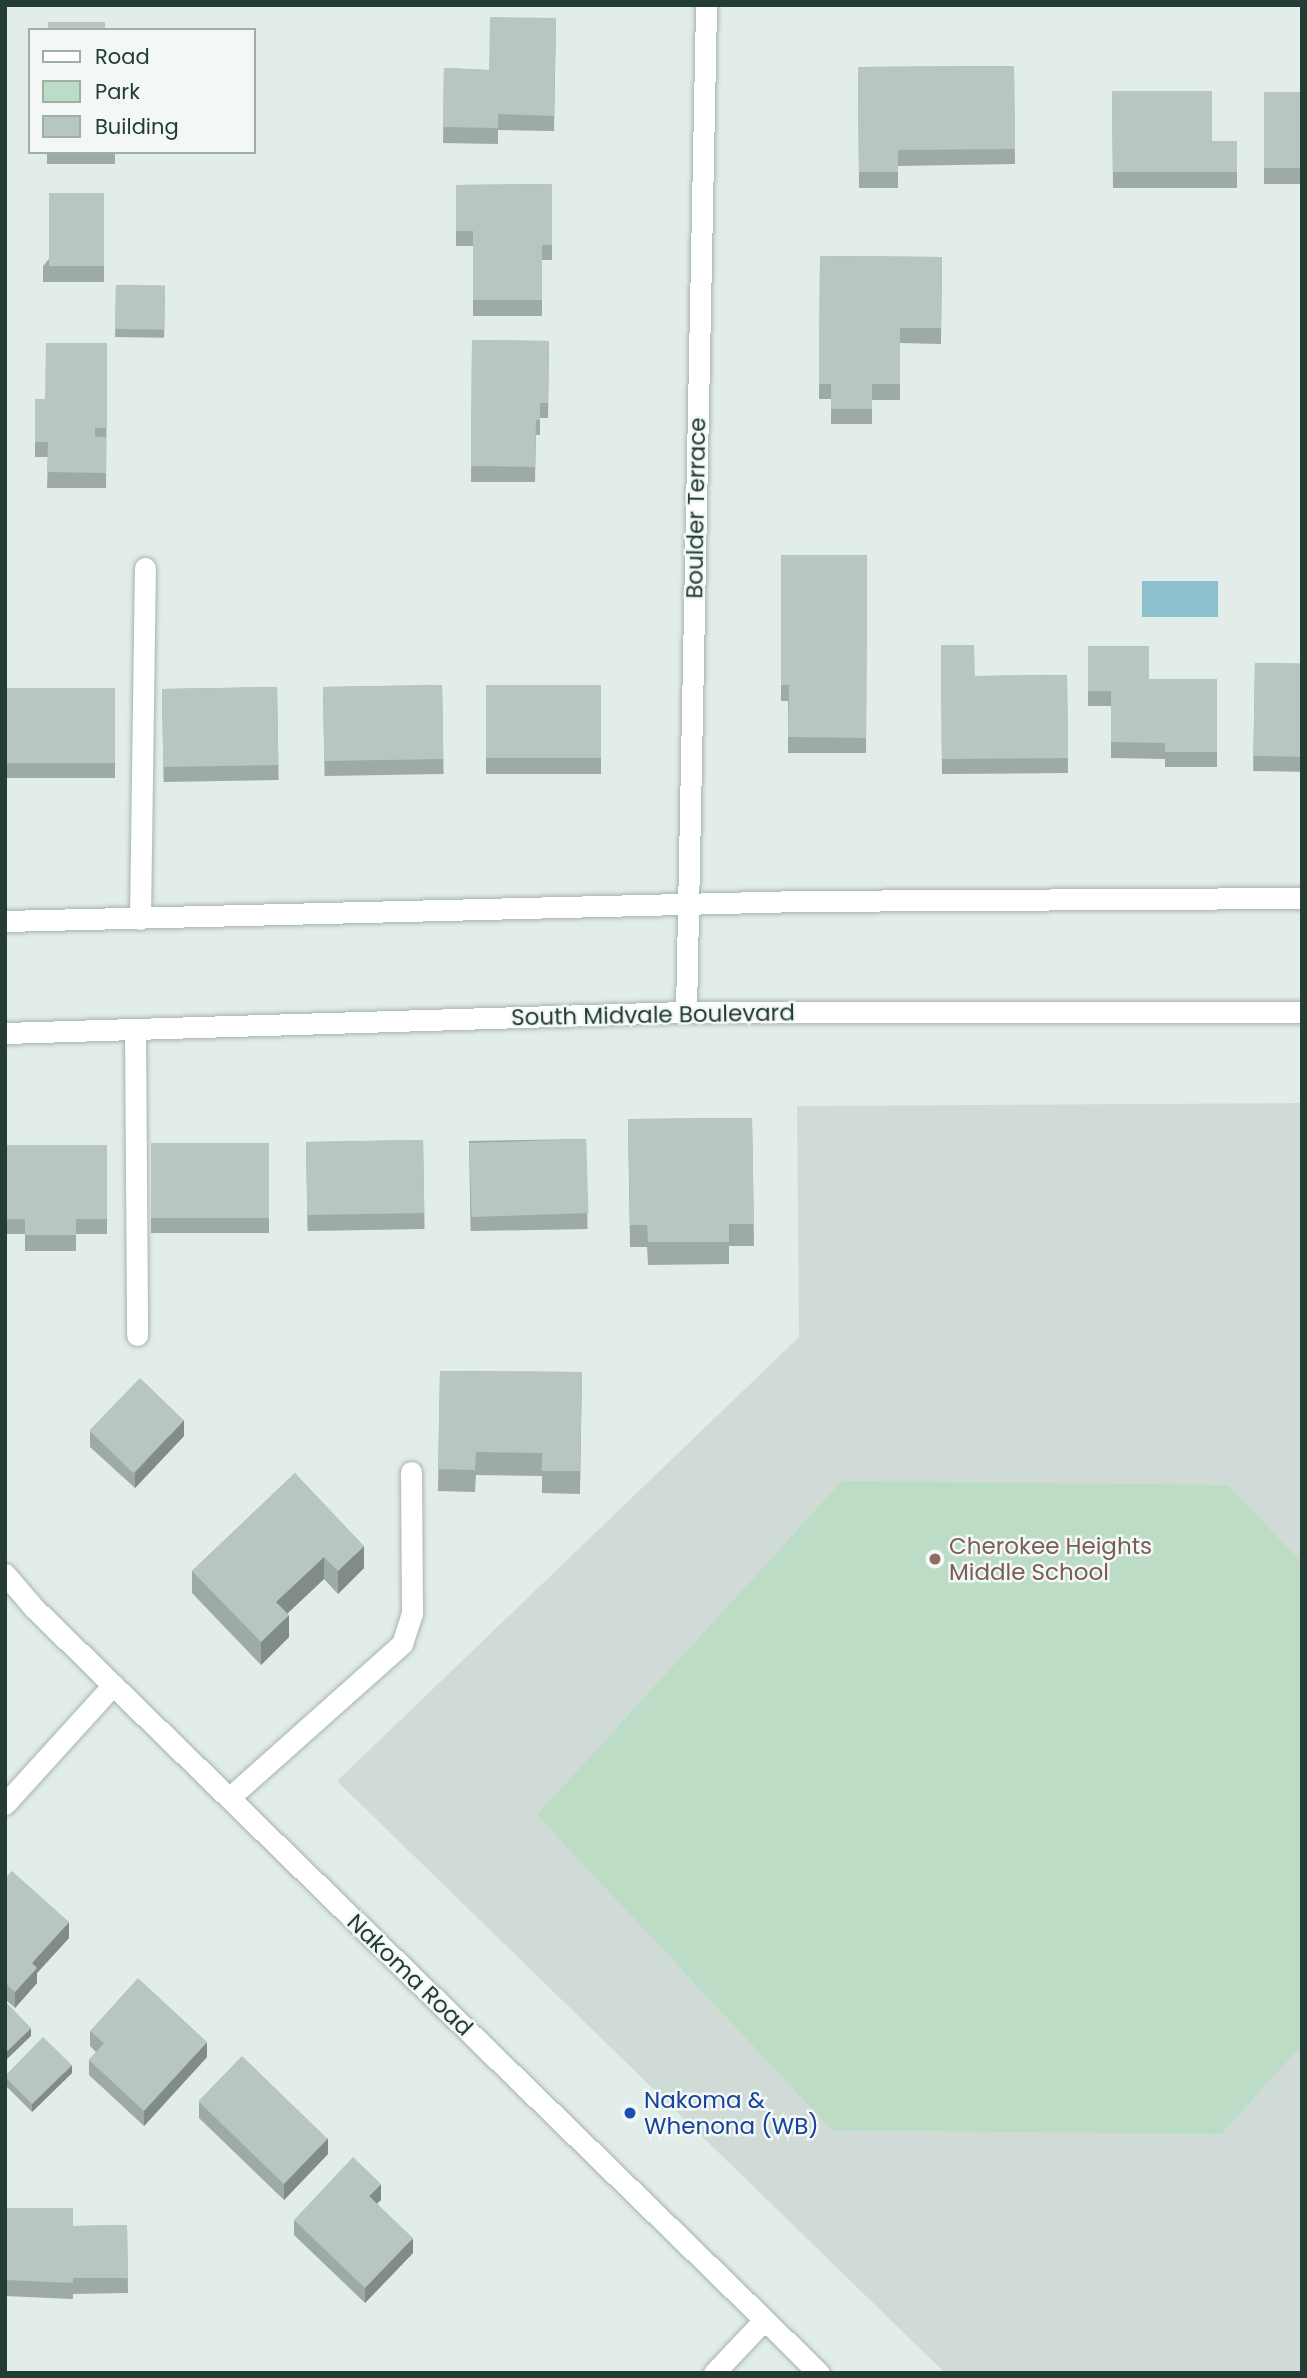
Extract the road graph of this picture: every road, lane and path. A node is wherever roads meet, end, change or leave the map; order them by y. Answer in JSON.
{"nodes":[{"id":1,"x":706,"y":5,"type":"edge"},
{"id":2,"x":145,"y":568,"type":"dead end"},
{"id":3,"x":1302,"y":898,"type":"edge"},
{"id":4,"x":688,"y":903,"type":"junction"},
{"id":5,"x":140,"y":919,"type":"junction"},
{"id":6,"x":5,"y":921,"type":"edge"},
{"id":7,"x":685,"y":1012,"type":"junction"},
{"id":8,"x":1302,"y":1012,"type":"edge"},
{"id":9,"x":135,"y":1029,"type":"junction"},
{"id":10,"x":5,"y":1033,"type":"edge"},
{"id":11,"x":137,"y":1335,"type":"dead end"},
{"id":12,"x":411,"y":1472,"type":"dead end"},
{"id":13,"x":5,"y":1574,"type":"edge"},
{"id":14,"x":113,"y":1685,"type":"junction"},
{"id":15,"x":229,"y":1798,"type":"junction"},
{"id":16,"x":5,"y":1804,"type":"edge"},
{"id":17,"x":763,"y":2321,"type":"junction"},
{"id":18,"x":714,"y":2373,"type":"edge"},
{"id":19,"x":819,"y":2373,"type":"edge"}],
"edges":[{"from":1,"to":4,"type":"main road","name":"Boulder Terrace"},
{"from":2,"to":5,"type":"main road"},
{"from":3,"to":4,"type":"main road"},
{"from":4,"to":5,"type":"main road"},
{"from":4,"to":7,"type":"main road","name":"Boulder Terrace"},
{"from":5,"to":6,"type":"main road"},
{"from":7,"to":8,"type":"main road","name":"South Midvale Boulevard"},
{"from":7,"to":9,"type":"main road","name":"South Midvale Boulevard"},
{"from":9,"to":10,"type":"main road","name":"South Midvale Boulevard"},
{"from":9,"to":11,"type":"main road"},
{"from":12,"to":15,"type":"main road"},
{"from":13,"to":14,"type":"main road","name":"Nakoma Road"},
{"from":14,"to":15,"type":"main road","name":"Nakoma Road"},
{"from":14,"to":16,"type":"main road"},
{"from":15,"to":17,"type":"main road","name":"Nakoma Road"},
{"from":17,"to":18,"type":"main road"},
{"from":17,"to":19,"type":"main road","name":"Nakoma Road"}]}
